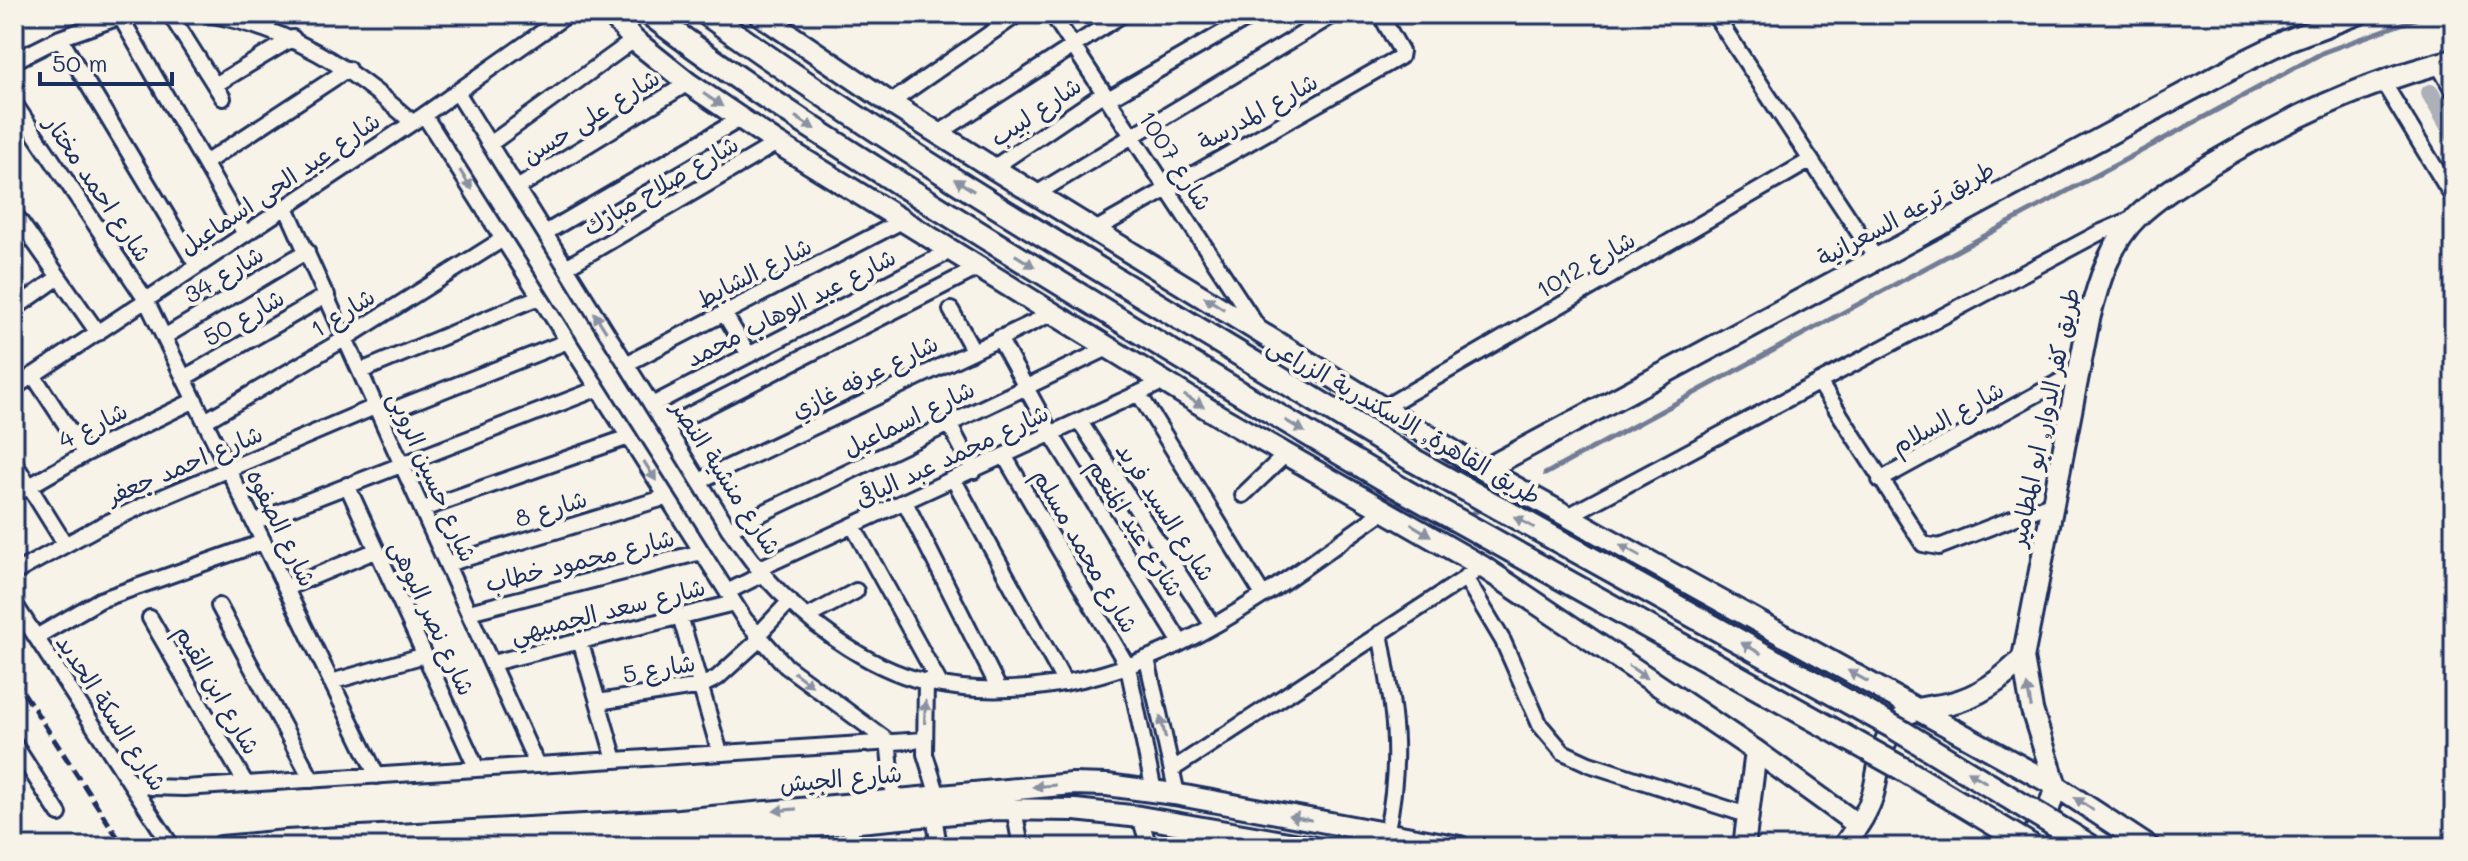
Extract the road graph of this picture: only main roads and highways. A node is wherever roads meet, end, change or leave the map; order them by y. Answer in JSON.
{"nodes":[{"id":1,"x":611,"y":14,"type":"edge"},
{"id":2,"x":650,"y":14,"type":"edge"},
{"id":3,"x":707,"y":14,"type":"edge"},
{"id":4,"x":2358,"y":14,"type":"edge"},
{"id":5,"x":774,"y":17,"type":"edge"},
{"id":6,"x":2446,"y":62,"type":"edge"},
{"id":7,"x":1484,"y":470,"type":"junction"},
{"id":8,"x":2023,"y":658,"type":"junction"},
{"id":9,"x":1917,"y":708,"type":"junction"},
{"id":10,"x":1756,"y":751,"type":"junction"},
{"id":11,"x":2056,"y":786,"type":"junction"},
{"id":12,"x":936,"y":805,"type":"junction"},
{"id":13,"x":895,"y":809,"type":"junction"},
{"id":14,"x":1858,"y":825,"type":"junction"},
{"id":15,"x":690,"y":842,"type":"edge"},
{"id":16,"x":221,"y":847,"type":"edge"},
{"id":17,"x":510,"y":847,"type":"edge"},
{"id":18,"x":1311,"y":847,"type":"edge"},
{"id":19,"x":1460,"y":847,"type":"edge"},
{"id":20,"x":1744,"y":847,"type":"edge"},
{"id":21,"x":1843,"y":847,"type":"edge"},
{"id":22,"x":2022,"y":847,"type":"edge"},
{"id":23,"x":2033,"y":847,"type":"edge"},
{"id":24,"x":2091,"y":847,"type":"edge"},
{"id":25,"x":2149,"y":847,"type":"edge"}],
"edges":[{"from":1,"to":10,"type":"main road","one_way":true},
{"from":2,"to":23,"type":"highway","one_way":true,"bridge":true},
{"from":24,"to":3,"type":"highway","name":"طريق القاهرة, الاسكندرية الزراعى","one_way":true,"bridge":true},
{"from":4,"to":7,"type":"main road","name":"طريق ترعه السعرانية"},
{"from":7,"to":5,"type":"main road","one_way":true},
{"from":6,"to":8,"type":"main road","name":"طريق كفر الدوار, ابو المطامير"},
{"from":9,"to":7,"type":"main road","one_way":true},
{"from":8,"to":9,"type":"main road"},
{"from":11,"to":8,"type":"main road","name":"طريق كفر الدوار, ابو المطامير","one_way":true},
{"from":9,"to":11,"type":"main road"},
{"from":9,"to":14,"type":"main road"},
{"from":10,"to":14,"type":"main road"},
{"from":10,"to":20,"type":"main road"},
{"from":11,"to":22,"type":"main road"},
{"from":25,"to":11,"type":"main road","one_way":true},
{"from":12,"to":13,"type":"main road","name":"شارع الجيش"},
{"from":12,"to":18,"type":"main road","name":"شارع الجيش"},
{"from":19,"to":12,"type":"main road","name":"شارع الجيش","one_way":true},
{"from":13,"to":15,"type":"main road","name":"شارع الجيش"},
{"from":13,"to":16,"type":"main road","name":"شارع الجيش","one_way":true},
{"from":14,"to":21,"type":"main road"},
{"from":15,"to":17,"type":"main road","name":"شارع الجيش"}]}
